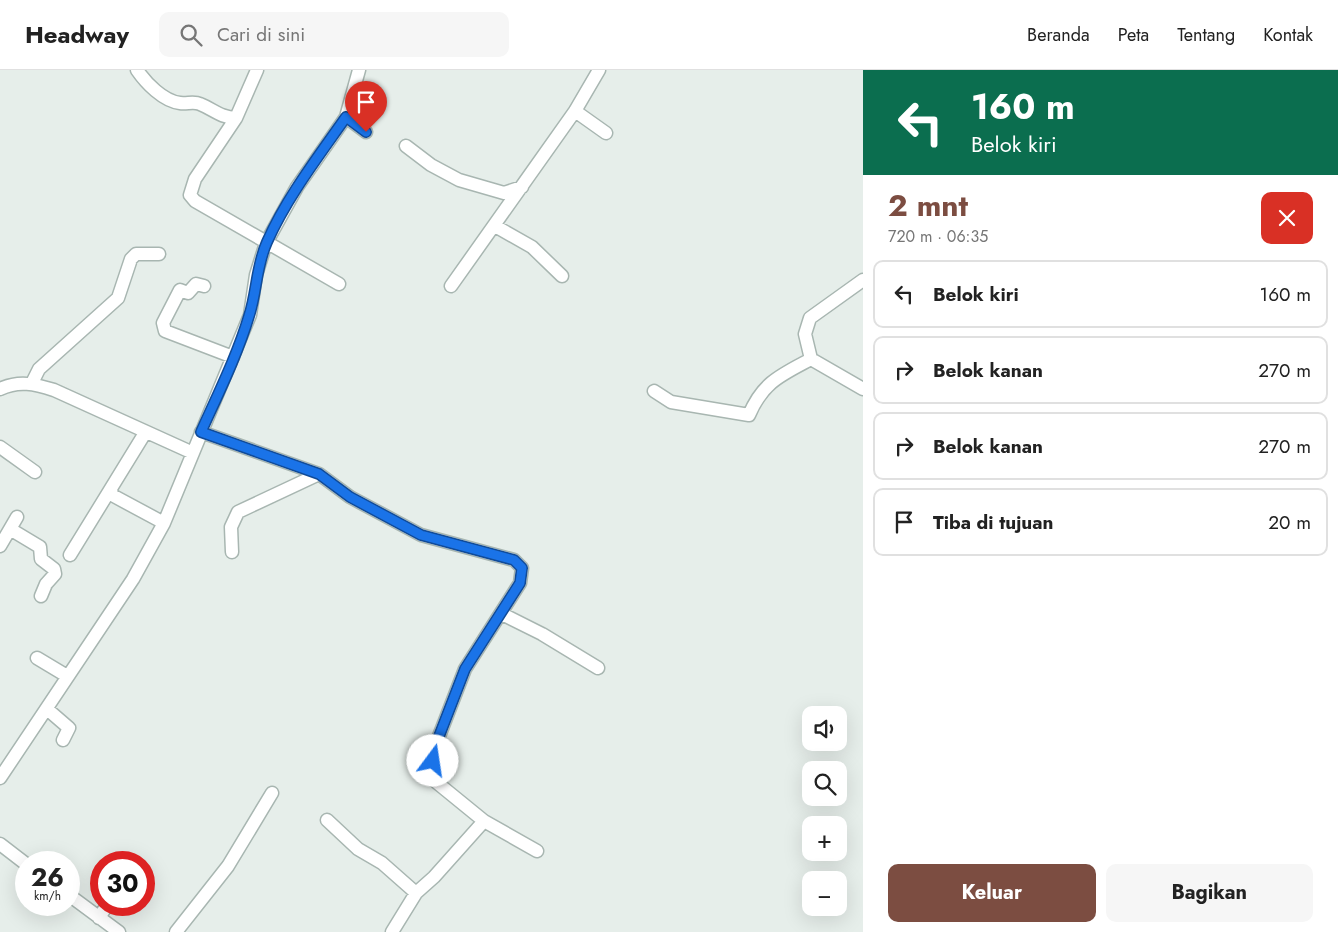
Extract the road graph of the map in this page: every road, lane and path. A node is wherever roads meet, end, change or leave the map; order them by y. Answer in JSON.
{"nodes":[{"id":1,"x":137,"y":70,"type":"edge"},
{"id":2,"x":257,"y":70,"type":"edge"},
{"id":3,"x":359,"y":70,"type":"edge"},
{"id":4,"x":595,"y":71,"type":"edge"},
{"id":5,"x":575,"y":111,"type":"junction"},
{"id":6,"x":346,"y":117,"type":"junction"},
{"id":7,"x":236,"y":118,"type":"junction"},
{"id":8,"x":366,"y":132,"type":"dead end"},
{"id":9,"x":606,"y":133,"type":"dead end"},
{"id":10,"x":406,"y":146,"type":"dead end"},
{"id":11,"x":522,"y":187,"type":"junction"},
{"id":12,"x":495,"y":226,"type":"junction"},
{"id":13,"x":266,"y":243,"type":"junction"},
{"id":14,"x":159,"y":254,"type":"dead end"},
{"id":15,"x":562,"y":276,"type":"dead end"},
{"id":16,"x":863,"y":280,"type":"edge"},
{"id":17,"x":339,"y":284,"type":"dead end"},
{"id":18,"x":204,"y":286,"type":"dead end"},
{"id":19,"x":451,"y":286,"type":"dead end"},
{"id":20,"x":233,"y":357,"type":"junction"},
{"id":21,"x":811,"y":358,"type":"junction"},
{"id":22,"x":32,"y":383,"type":"junction"},
{"id":23,"x":0,"y":389,"type":"edge"},
{"id":24,"x":863,"y":390,"type":"edge"},
{"id":25,"x":654,"y":391,"type":"dead end"},
{"id":26,"x":201,"y":432,"type":"junction"},
{"id":27,"x":145,"y":433,"type":"junction"},
{"id":28,"x":0,"y":447,"type":"edge"},
{"id":29,"x":193,"y":453,"type":"junction"},
{"id":30,"x":35,"y":472,"type":"dead end"},
{"id":31,"x":319,"y":474,"type":"junction"},
{"id":32,"x":111,"y":489,"type":"junction"},
{"id":33,"x":17,"y":517,"type":"dead end"},
{"id":34,"x":164,"y":524,"type":"junction"},
{"id":35,"x":10,"y":528,"type":"junction"},
{"id":36,"x":0,"y":546,"type":"edge"},
{"id":37,"x":232,"y":552,"type":"dead end"},
{"id":38,"x":70,"y":555,"type":"dead end"},
{"id":39,"x":41,"y":596,"type":"dead end"},
{"id":40,"x":502,"y":614,"type":"junction"},
{"id":41,"x":37,"y":658,"type":"dead end"},
{"id":42,"x":598,"y":668,"type":"dead end"},
{"id":43,"x":67,"y":676,"type":"junction"},
{"id":44,"x":47,"y":709,"type":"junction"},
{"id":45,"x":62,"y":740,"type":"dead end"},
{"id":46,"x":0,"y":778,"type":"edge"},
{"id":47,"x":272,"y":793,"type":"dead end"},
{"id":48,"x":327,"y":820,"type":"dead end"},
{"id":49,"x":484,"y":821,"type":"junction"},
{"id":50,"x":0,"y":844,"type":"edge"},
{"id":51,"x":538,"y":852,"type":"dead end"},
{"id":52,"x":15,"y":856,"type":"edge"},
{"id":53,"x":416,"y":892,"type":"junction"},
{"id":54,"x":80,"y":903,"type":"edge"},
{"id":55,"x":99,"y":918,"type":"joint"},
{"id":56,"x":119,"y":932,"type":"edge"},
{"id":57,"x":176,"y":932,"type":"edge"},
{"id":58,"x":392,"y":932,"type":"edge"}],
"edges":[{"from":1,"to":7,"type":"street"},
{"from":2,"to":7,"type":"street"},
{"from":3,"to":6,"type":"street"},
{"from":4,"to":5,"type":"street"},
{"from":5,"to":9,"type":"street"},
{"from":5,"to":11,"type":"street"},
{"from":6,"to":8,"type":"street"},
{"from":6,"to":13,"type":"street"},
{"from":7,"to":13,"type":"street"},
{"from":10,"to":11,"type":"street"},
{"from":11,"to":12,"type":"street"},
{"from":12,"to":15,"type":"street"},
{"from":12,"to":19,"type":"street"},
{"from":13,"to":17,"type":"street"},
{"from":13,"to":20,"type":"street"},
{"from":14,"to":22,"type":"street"},
{"from":16,"to":21,"type":"street"},
{"from":18,"to":20,"type":"street"},
{"from":20,"to":26,"type":"street"},
{"from":21,"to":24,"type":"street"},
{"from":21,"to":25,"type":"street"},
{"from":22,"to":23,"type":"street"},
{"from":22,"to":27,"type":"street"},
{"from":26,"to":29,"type":"street"},
{"from":26,"to":31,"type":"street"},
{"from":27,"to":29,"type":"street"},
{"from":27,"to":32,"type":"street"},
{"from":28,"to":30,"type":"street"},
{"from":29,"to":34,"type":"street"},
{"from":31,"to":37,"type":"street"},
{"from":31,"to":40,"type":"street"},
{"from":32,"to":34,"type":"street"},
{"from":32,"to":38,"type":"street"},
{"from":33,"to":35,"type":"street"},
{"from":34,"to":43,"type":"street"},
{"from":35,"to":36,"type":"street"},
{"from":35,"to":39,"type":"street"},
{"from":40,"to":42,"type":"street"},
{"from":40,"to":49,"type":"street"},
{"from":41,"to":43,"type":"street"},
{"from":43,"to":44,"type":"street"},
{"from":44,"to":45,"type":"street"},
{"from":44,"to":46,"type":"street"},
{"from":47,"to":57,"type":"street"},
{"from":48,"to":53,"type":"street"},
{"from":49,"to":51,"type":"street"},
{"from":49,"to":53,"type":"street"},
{"from":50,"to":52,"type":"street"},
{"from":53,"to":58,"type":"street"},
{"from":54,"to":55,"type":"street"},
{"from":55,"to":56,"type":"street"}]}
